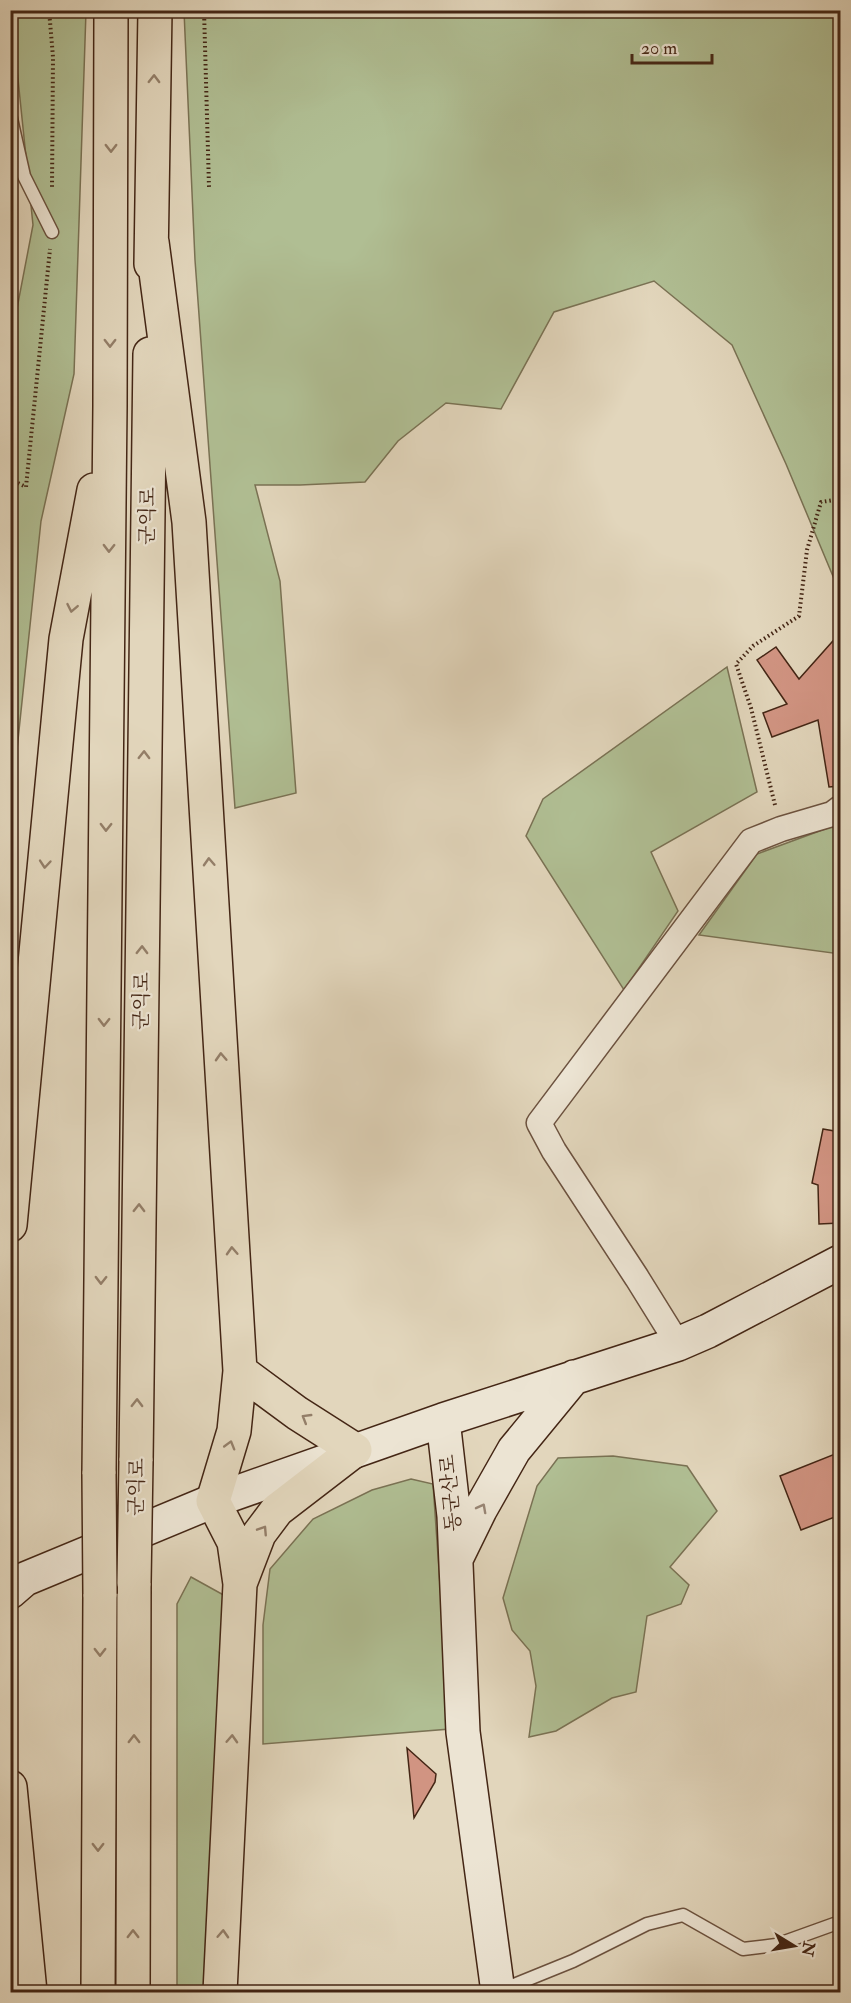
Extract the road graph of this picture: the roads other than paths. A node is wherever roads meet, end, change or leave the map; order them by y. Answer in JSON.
{"nodes":[{"id":1,"x":111,"y":10,"type":"edge"},
{"id":2,"x":155,"y":10,"type":"edge"},
{"id":3,"x":10,"y":114,"type":"edge"},
{"id":4,"x":52,"y":232,"type":"road end"},
{"id":5,"x":152,"y":243,"type":"junction"},
{"id":6,"x":110,"y":406,"type":"junction"},
{"id":7,"x":840,"y":808,"type":"edge"},
{"id":8,"x":10,"y":1225,"type":"edge"},
{"id":9,"x":840,"y":1262,"type":"edge"},
{"id":10,"x":678,"y":1344,"type":"junction"},
{"id":11,"x":240,"y":1371,"type":"junction"},
{"id":12,"x":574,"y":1377,"type":"junction"},
{"id":13,"x":443,"y":1420,"type":"junction"},
{"id":14,"x":356,"y":1450,"type":"junction"},
{"id":15,"x":213,"y":1501,"type":"junction"},
{"id":16,"x":456,"y":1560,"type":"junction"},
{"id":17,"x":240,"y":1584,"type":"junction"},
{"id":18,"x":10,"y":1592,"type":"edge"},
{"id":19,"x":10,"y":1787,"type":"edge"},
{"id":20,"x":840,"y":1922,"type":"edge"},
{"id":21,"x":30,"y":1992,"type":"edge"},
{"id":22,"x":98,"y":1992,"type":"edge"},
{"id":23,"x":133,"y":1992,"type":"edge"},
{"id":24,"x":220,"y":1992,"type":"edge"},
{"id":25,"x":498,"y":1992,"type":"edge"}],
"edges":[{"from":1,"to":6,"type":"highway","name":"군익로","one_way":true},
{"from":5,"to":2,"type":"highway","name":"군익로","one_way":true},
{"from":3,"to":4,"type":"lane"},
{"from":11,"to":5,"type":"highway","one_way":true},
{"from":23,"to":5,"type":"highway","name":"군익로","one_way":true,"bridge":true},
{"from":6,"to":8,"type":"highway","one_way":true},
{"from":6,"to":22,"type":"highway","name":"군익로","one_way":true,"bridge":true},
{"from":7,"to":10,"type":"street"},
{"from":9,"to":10,"type":"street"},
{"from":10,"to":12,"type":"street"},
{"from":14,"to":11,"type":"highway","one_way":true},
{"from":15,"to":11,"type":"highway","one_way":true},
{"from":12,"to":13,"type":"street"},
{"from":16,"to":12,"type":"street","one_way":true},
{"from":13,"to":14,"type":"street"},
{"from":13,"to":16,"type":"street","name":"동군산로"},
{"from":14,"to":15,"type":"street"},
{"from":17,"to":14,"type":"highway","one_way":true},
{"from":15,"to":17,"type":"highway"},
{"from":15,"to":18,"type":"street"},
{"from":16,"to":25,"type":"street","name":"동군산로"},
{"from":24,"to":17,"type":"highway","one_way":true},
{"from":19,"to":21,"type":"highway"},
{"from":20,"to":25,"type":"lane"}]}
